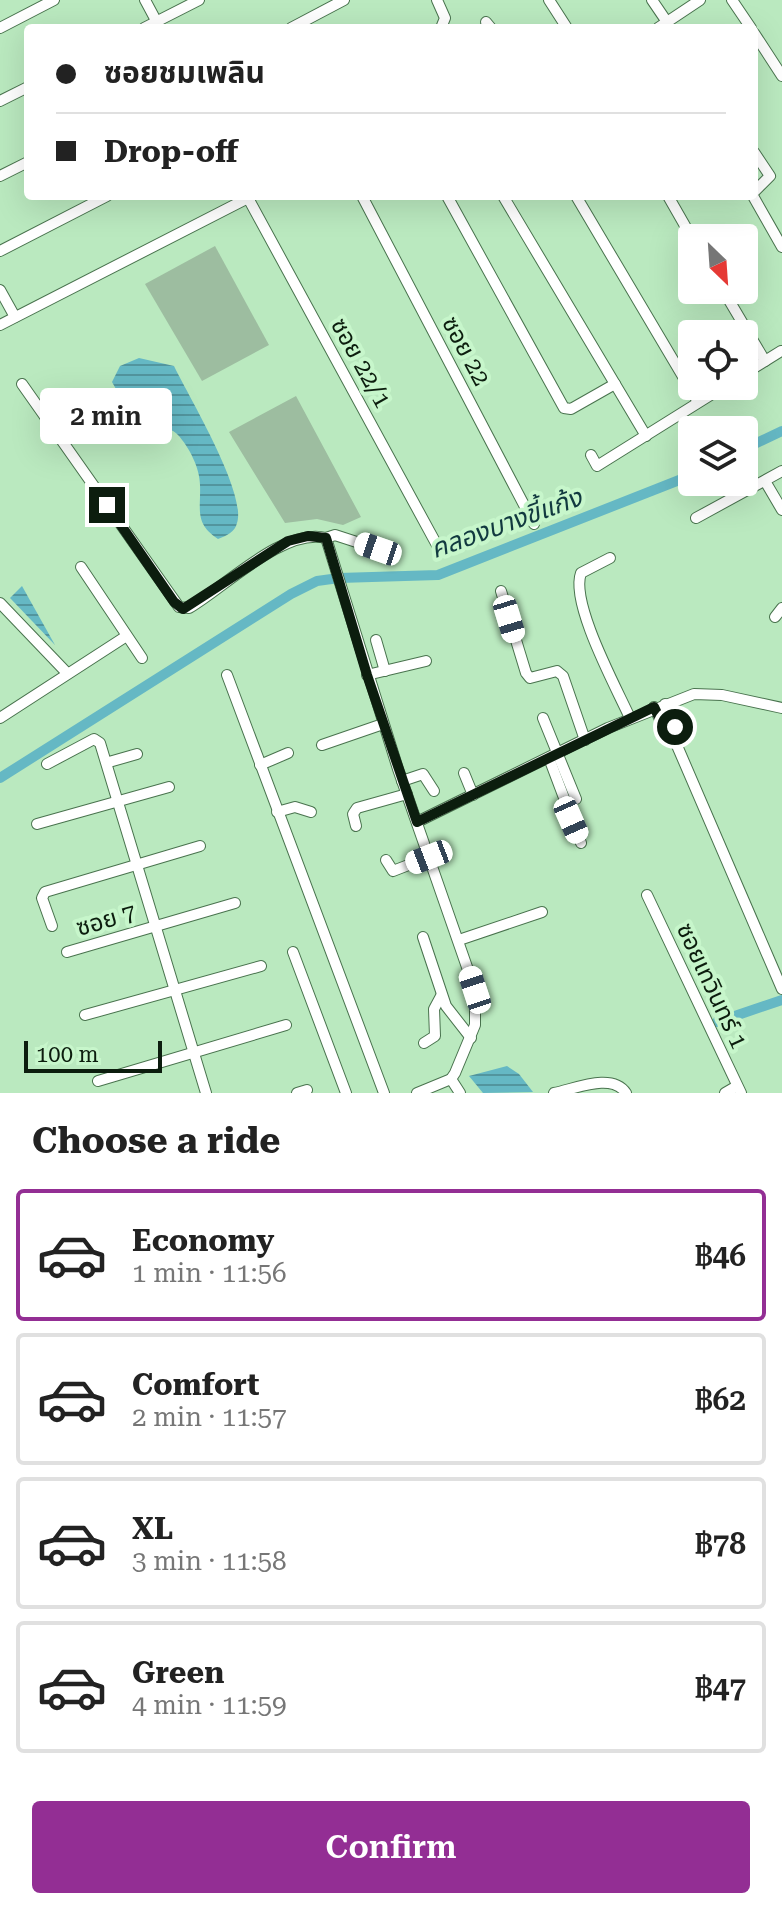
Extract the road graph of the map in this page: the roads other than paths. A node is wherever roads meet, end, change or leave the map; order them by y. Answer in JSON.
{"nodes":[{"id":1,"x":54,"y":0,"type":"edge"},
{"id":2,"x":145,"y":0,"type":"edge"},
{"id":3,"x":199,"y":0,"type":"edge"},
{"id":4,"x":344,"y":0,"type":"edge"},
{"id":5,"x":437,"y":0,"type":"edge"},
{"id":6,"x":549,"y":0,"type":"edge"},
{"id":7,"x":652,"y":0,"type":"edge"},
{"id":8,"x":700,"y":0,"type":"edge"},
{"id":9,"x":732,"y":0,"type":"edge"},
{"id":10,"x":157,"y":24,"type":"edge"},
{"id":11,"x":160,"y":24,"type":"edge"},
{"id":12,"x":299,"y":24,"type":"edge"},
{"id":13,"x":442,"y":24,"type":"edge"},
{"id":14,"x":564,"y":24,"type":"edge"},
{"id":15,"x":664,"y":24,"type":"edge"},
{"id":16,"x":665,"y":24,"type":"edge"},
{"id":17,"x":748,"y":24,"type":"edge"},
{"id":18,"x":0,"y":28,"type":"edge"},
{"id":19,"x":758,"y":39,"type":"edge"},
{"id":20,"x":782,"y":76,"type":"edge"},
{"id":21,"x":24,"y":89,"type":"edge"},
{"id":22,"x":0,"y":101,"type":"edge"},
{"id":23,"x":758,"y":158,"type":"edge"},
{"id":24,"x":24,"y":164,"type":"edge"},
{"id":25,"x":0,"y":176,"type":"edge"},
{"id":26,"x":758,"y":190,"type":"edge"},
{"id":27,"x":99,"y":200,"type":"edge"},
{"id":28,"x":242,"y":200,"type":"edge"},
{"id":29,"x":247,"y":200,"type":"edge"},
{"id":30,"x":364,"y":200,"type":"edge"},
{"id":31,"x":449,"y":200,"type":"edge"},
{"id":32,"x":505,"y":200,"type":"edge"},
{"id":33,"x":578,"y":200,"type":"edge"},
{"id":34,"x":670,"y":200,"type":"edge"},
{"id":35,"x":757,"y":200,"type":"edge"},
{"id":36,"x":684,"y":224,"type":"edge"},
{"id":37,"x":782,"y":247,"type":"edge"},
{"id":38,"x":0,"y":251,"type":"edge"},
{"id":39,"x":0,"y":290,"type":"edge"},
{"id":40,"x":731,"y":304,"type":"edge"},
{"id":41,"x":15,"y":317,"type":"junction"},
{"id":42,"x":0,"y":325,"type":"edge"},
{"id":43,"x":781,"y":351,"type":"edge"},
{"id":44,"x":765,"y":361,"type":"junction"},
{"id":45,"x":758,"y":365,"type":"edge"},
{"id":46,"x":22,"y":384,"type":"dead end"},
{"id":47,"x":615,"y":384,"type":"junction"},
{"id":48,"x":701,"y":400,"type":"edge"},
{"id":49,"x":698,"y":402,"type":"junction"},
{"id":50,"x":646,"y":436,"type":"junction"},
{"id":51,"x":591,"y":455,"type":"dead end"},
{"id":52,"x":782,"y":471,"type":"edge"},
{"id":53,"x":765,"y":481,"type":"junction"},
{"id":54,"x":782,"y":510,"type":"edge"},
{"id":55,"x":696,"y":518,"type":"dead end"},
{"id":56,"x":534,"y":524,"type":"dead end"},
{"id":57,"x":326,"y":538,"type":"junction"},
{"id":58,"x":438,"y":547,"type":"dead end"},
{"id":59,"x":378,"y":549,"type":"dead end"},
{"id":60,"x":610,"y":558,"type":"dead end"},
{"id":61,"x":81,"y":567,"type":"dead end"},
{"id":62,"x":501,"y":591,"type":"dead end"},
{"id":63,"x":0,"y":603,"type":"edge"},
{"id":64,"x":5,"y":617,"type":"edge"},
{"id":65,"x":125,"y":637,"type":"junction"},
{"id":66,"x":376,"y":640,"type":"dead end"},
{"id":67,"x":142,"y":658,"type":"dead end"},
{"id":68,"x":426,"y":661,"type":"dead end"},
{"id":69,"x":385,"y":671,"type":"junction"},
{"id":70,"x":67,"y":673,"type":"junction"},
{"id":71,"x":227,"y":675,"type":"dead end"},
{"id":72,"x":367,"y":675,"type":"junction"},
{"id":73,"x":660,"y":706,"type":"junction"},
{"id":74,"x":782,"y":708,"type":"edge"},
{"id":75,"x":0,"y":718,"type":"edge"},
{"id":76,"x":543,"y":718,"type":"dead end"},
{"id":77,"x":630,"y":718,"type":"junction"},
{"id":78,"x":383,"y":724,"type":"junction"},
{"id":79,"x":585,"y":740,"type":"junction"},
{"id":80,"x":322,"y":745,"type":"dead end"},
{"id":81,"x":288,"y":753,"type":"dead end"},
{"id":82,"x":137,"y":754,"type":"dead end"},
{"id":83,"x":554,"y":756,"type":"junction"},
{"id":84,"x":109,"y":762,"type":"junction"},
{"id":85,"x":47,"y":764,"type":"dead end"},
{"id":86,"x":260,"y":765,"type":"junction"},
{"id":87,"x":464,"y":773,"type":"dead end"},
{"id":88,"x":402,"y":781,"type":"junction"},
{"id":89,"x":169,"y":787,"type":"dead end"},
{"id":90,"x":434,"y":791,"type":"dead end"},
{"id":91,"x":407,"y":794,"type":"junction"},
{"id":92,"x":473,"y":795,"type":"junction"},
{"id":93,"x":576,"y":799,"type":"dead end"},
{"id":94,"x":119,"y":801,"type":"junction"},
{"id":95,"x":277,"y":812,"type":"junction"},
{"id":96,"x":311,"y":812,"type":"dead end"},
{"id":97,"x":417,"y":822,"type":"junction"},
{"id":98,"x":37,"y":824,"type":"dead end"},
{"id":99,"x":356,"y":826,"type":"dead end"},
{"id":100,"x":581,"y":843,"type":"dead end"},
{"id":101,"x":200,"y":846,"type":"dead end"},
{"id":102,"x":429,"y":857,"type":"junction"},
{"id":103,"x":386,"y":860,"type":"dead end"},
{"id":104,"x":136,"y":863,"type":"junction"},
{"id":105,"x":647,"y":895,"type":"dead end"},
{"id":106,"x":235,"y":903,"type":"dead end"},
{"id":107,"x":542,"y":912,"type":"dead end"},
{"id":108,"x":52,"y":926,"type":"dead end"},
{"id":109,"x":156,"y":926,"type":"junction"},
{"id":110,"x":423,"y":937,"type":"dead end"},
{"id":111,"x":459,"y":940,"type":"junction"},
{"id":112,"x":67,"y":952,"type":"dead end"},
{"id":113,"x":293,"y":952,"type":"dead end"},
{"id":114,"x":261,"y":966,"type":"dead end"},
{"id":115,"x":782,"y":989,"type":"edge"},
{"id":116,"x":175,"y":990,"type":"junction"},
{"id":117,"x":441,"y":996,"type":"junction"},
{"id":118,"x":85,"y":1015,"type":"dead end"},
{"id":119,"x":286,"y":1025,"type":"dead end"},
{"id":120,"x":471,"y":1038,"type":"junction"},
{"id":121,"x":424,"y":1043,"type":"dead end"},
{"id":122,"x":194,"y":1053,"type":"junction"},
{"id":123,"x":451,"y":1079,"type":"junction"},
{"id":124,"x":98,"y":1081,"type":"dead end"},
{"id":125,"x":739,"y":1090,"type":"edge"},
{"id":126,"x":206,"y":1093,"type":"edge"},
{"id":127,"x":346,"y":1093,"type":"edge"},
{"id":128,"x":384,"y":1093,"type":"edge"},
{"id":129,"x":417,"y":1093,"type":"edge"},
{"id":130,"x":460,"y":1093,"type":"edge"},
{"id":131,"x":554,"y":1093,"type":"edge"},
{"id":132,"x":626,"y":1093,"type":"edge"},
{"id":133,"x":725,"y":1093,"type":"edge"}],
"edges":[{"from":1,"to":18,"type":"street"},
{"from":2,"to":10,"type":"street"},
{"from":3,"to":11,"type":"street"},
{"from":4,"to":12,"type":"street"},
{"from":5,"to":13,"type":"street"},
{"from":6,"to":14,"type":"street"},
{"from":7,"to":15,"type":"street"},
{"from":8,"to":16,"type":"street"},
{"from":9,"to":17,"type":"street"},
{"from":19,"to":20,"type":"street"},
{"from":21,"to":22,"type":"street"},
{"from":23,"to":26,"type":"street"},
{"from":24,"to":25,"type":"street"},
{"from":27,"to":38,"type":"street"},
{"from":28,"to":41,"type":"street"},
{"from":29,"to":58,"type":"street","name":"ซอย 22/1"},
{"from":30,"to":56,"type":"street","name":"ซอย 22"},
{"from":31,"to":47,"type":"street"},
{"from":32,"to":47,"type":"street"},
{"from":33,"to":49,"type":"street"},
{"from":34,"to":36,"type":"street"},
{"from":35,"to":37,"type":"street"},
{"from":39,"to":41,"type":"street"},
{"from":40,"to":44,"type":"street"},
{"from":41,"to":42,"type":"street"},
{"from":43,"to":44,"type":"street"},
{"from":44,"to":45,"type":"street"},
{"from":46,"to":57,"type":"street"},
{"from":47,"to":50,"type":"street"},
{"from":48,"to":49,"type":"street"},
{"from":49,"to":50,"type":"street"},
{"from":50,"to":51,"type":"street"},
{"from":52,"to":53,"type":"street"},
{"from":53,"to":54,"type":"street"},
{"from":53,"to":55,"type":"street"},
{"from":57,"to":59,"type":"street"},
{"from":57,"to":72,"type":"street"},
{"from":60,"to":77,"type":"street"},
{"from":61,"to":65,"type":"street"},
{"from":62,"to":79,"type":"street"},
{"from":63,"to":64,"type":"street"},
{"from":64,"to":70,"type":"street"},
{"from":65,"to":67,"type":"street"},
{"from":65,"to":70,"type":"street"},
{"from":66,"to":69,"type":"street"},
{"from":68,"to":69,"type":"street"},
{"from":69,"to":72,"type":"street"},
{"from":70,"to":75,"type":"street"},
{"from":71,"to":86,"type":"street"},
{"from":72,"to":78,"type":"street"},
{"from":73,"to":74,"type":"street"},
{"from":73,"to":77,"type":"street"},
{"from":73,"to":115,"type":"street"},
{"from":76,"to":83,"type":"street"},
{"from":77,"to":79,"type":"street"},
{"from":78,"to":80,"type":"street"},
{"from":78,"to":88,"type":"street"},
{"from":79,"to":83,"type":"street"},
{"from":81,"to":86,"type":"street"},
{"from":82,"to":84,"type":"street"},
{"from":83,"to":92,"type":"street"},
{"from":83,"to":93,"type":"street"},
{"from":83,"to":100,"type":"street"},
{"from":84,"to":85,"type":"street"},
{"from":84,"to":94,"type":"street"},
{"from":86,"to":95,"type":"street"},
{"from":87,"to":92,"type":"street"},
{"from":88,"to":90,"type":"street"},
{"from":88,"to":91,"type":"street"},
{"from":89,"to":94,"type":"street"},
{"from":91,"to":97,"type":"street"},
{"from":91,"to":99,"type":"street"},
{"from":92,"to":97,"type":"street"},
{"from":94,"to":98,"type":"street"},
{"from":94,"to":104,"type":"street"},
{"from":95,"to":96,"type":"street"},
{"from":95,"to":128,"type":"street"},
{"from":97,"to":102,"type":"street"},
{"from":101,"to":104,"type":"street"},
{"from":102,"to":103,"type":"street"},
{"from":102,"to":111,"type":"street"},
{"from":104,"to":108,"type":"street"},
{"from":104,"to":109,"type":"street"},
{"from":105,"to":125,"type":"street","name":"ซอยเทวินทร์ 1"},
{"from":106,"to":109,"type":"street","name":"ซอย 7"},
{"from":107,"to":111,"type":"street"},
{"from":109,"to":112,"type":"street","name":"ซอย 7"},
{"from":109,"to":116,"type":"street"},
{"from":110,"to":117,"type":"street"},
{"from":111,"to":120,"type":"street"},
{"from":113,"to":127,"type":"street"},
{"from":114,"to":116,"type":"street"},
{"from":116,"to":118,"type":"street"},
{"from":116,"to":122,"type":"street"},
{"from":117,"to":120,"type":"street"},
{"from":117,"to":121,"type":"street"},
{"from":119,"to":122,"type":"street"},
{"from":120,"to":123,"type":"street"},
{"from":122,"to":124,"type":"street"},
{"from":122,"to":126,"type":"street"},
{"from":123,"to":129,"type":"street"},
{"from":123,"to":130,"type":"street"},
{"from":125,"to":133,"type":"street"},
{"from":131,"to":132,"type":"street"}]}
